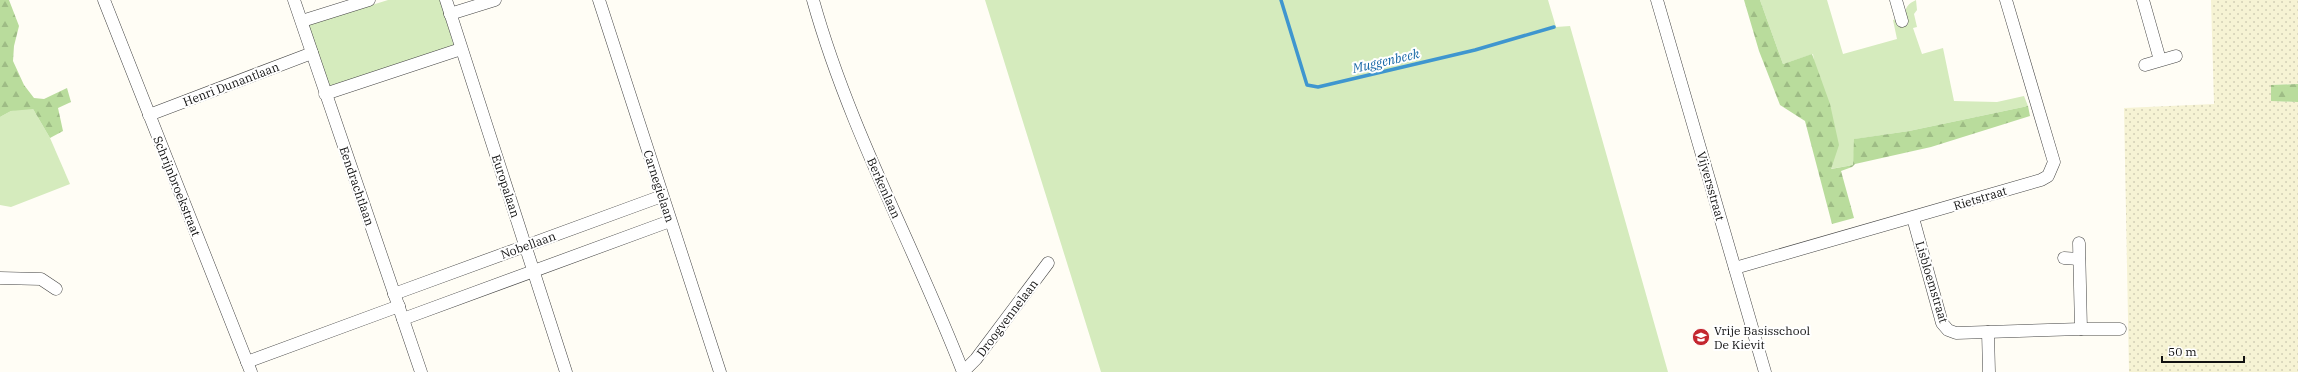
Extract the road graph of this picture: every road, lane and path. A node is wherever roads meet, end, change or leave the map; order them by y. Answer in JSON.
{"nodes":[{"id":1,"x":104,"y":0,"type":"edge"},
{"id":2,"x":294,"y":0,"type":"edge"},
{"id":3,"x":369,"y":0,"type":"edge"},
{"id":4,"x":446,"y":0,"type":"edge"},
{"id":5,"x":495,"y":0,"type":"edge"},
{"id":6,"x":599,"y":0,"type":"edge"},
{"id":7,"x":813,"y":0,"type":"edge"},
{"id":8,"x":1657,"y":0,"type":"edge"},
{"id":9,"x":1896,"y":0,"type":"edge"},
{"id":10,"x":2006,"y":0,"type":"edge"},
{"id":11,"x":2143,"y":0,"type":"edge"},
{"id":12,"x":450,"y":14,"type":"junction"},
{"id":13,"x":302,"y":21,"type":"junction"},
{"id":14,"x":1902,"y":21,"type":"dead end"},
{"id":15,"x":461,"y":49,"type":"junction"},
{"id":16,"x":312,"y":54,"type":"junction"},
{"id":17,"x":2176,"y":56,"type":"dead end"},
{"id":18,"x":2160,"y":60,"type":"junction"},
{"id":19,"x":2145,"y":65,"type":"dead end"},
{"id":20,"x":325,"y":94,"type":"junction"},
{"id":21,"x":149,"y":115,"type":"junction"},
{"id":22,"x":662,"y":196,"type":"junction"},
{"id":23,"x":1913,"y":218,"type":"junction"},
{"id":24,"x":670,"y":221,"type":"junction"},
{"id":25,"x":2079,"y":243,"type":"dead end"},
{"id":26,"x":526,"y":246,"type":"junction"},
{"id":27,"x":2064,"y":258,"type":"dead end"},
{"id":28,"x":2079,"y":258,"type":"junction"},
{"id":29,"x":1048,"y":263,"type":"dead end"},
{"id":30,"x":1735,"y":268,"type":"junction"},
{"id":31,"x":533,"y":271,"type":"junction"},
{"id":32,"x":0,"y":278,"type":"edge"},
{"id":33,"x":56,"y":289,"type":"dead end"},
{"id":34,"x":394,"y":294,"type":"junction"},
{"id":35,"x":399,"y":306,"type":"junction"},
{"id":36,"x":403,"y":319,"type":"junction"},
{"id":37,"x":2081,"y":329,"type":"junction"},
{"id":38,"x":2120,"y":329,"type":"dead end"},
{"id":39,"x":1988,"y":332,"type":"junction"},
{"id":40,"x":249,"y":367,"type":"edge"},
{"id":41,"x":421,"y":372,"type":"edge"},
{"id":42,"x":566,"y":372,"type":"edge"},
{"id":43,"x":720,"y":372,"type":"edge"},
{"id":44,"x":963,"y":372,"type":"edge"},
{"id":45,"x":1764,"y":372,"type":"edge"},
{"id":46,"x":1989,"y":372,"type":"edge"}],
"edges":[{"from":1,"to":21,"type":"street","name":"Schrijnbroekstraat"},
{"from":2,"to":13,"type":"street","name":"Eendrachtlaan"},
{"from":3,"to":13,"type":"street"},
{"from":4,"to":12,"type":"street","name":"Europalaan"},
{"from":5,"to":12,"type":"street"},
{"from":6,"to":22,"type":"street","name":"Carnegielaan"},
{"from":7,"to":44,"type":"street","name":"Berkenlaan"},
{"from":8,"to":30,"type":"street","name":"Vijversstraat"},
{"from":9,"to":14,"type":"street"},
{"from":10,"to":23,"type":"street","name":"Rietstraat"},
{"from":11,"to":18,"type":"street"},
{"from":12,"to":15,"type":"street","name":"Europalaan"},
{"from":13,"to":16,"type":"street","name":"Eendrachtlaan"},
{"from":15,"to":20,"type":"street"},
{"from":15,"to":26,"type":"street","name":"Europalaan"},
{"from":16,"to":20,"type":"street","name":"Eendrachtlaan"},
{"from":16,"to":21,"type":"street","name":"Henri Dunantlaan"},
{"from":17,"to":18,"type":"street"},
{"from":18,"to":19,"type":"street"},
{"from":20,"to":34,"type":"street","name":"Eendrachtlaan"},
{"from":21,"to":40,"type":"street","name":"Schrijnbroekstraat"},
{"from":22,"to":24,"type":"street","name":"Carnegielaan"},
{"from":22,"to":26,"type":"street","name":"Nobellaan"},
{"from":23,"to":30,"type":"street","name":"Rietstraat"},
{"from":23,"to":39,"type":"street","name":"Lisbloemstraat"},
{"from":24,"to":31,"type":"street"},
{"from":24,"to":43,"type":"street","name":"Carnegielaan"},
{"from":25,"to":28,"type":"street"},
{"from":26,"to":31,"type":"street","name":"Europalaan"},
{"from":26,"to":34,"type":"street","name":"Nobellaan"},
{"from":27,"to":28,"type":"street"},
{"from":28,"to":37,"type":"street"},
{"from":29,"to":44,"type":"street","name":"Droogvennelaan"},
{"from":30,"to":45,"type":"street","name":"Vijversstraat"},
{"from":31,"to":36,"type":"street"},
{"from":31,"to":42,"type":"street","name":"Europalaan"},
{"from":32,"to":33,"type":"street"},
{"from":34,"to":35,"type":"street","name":"Eendrachtlaan"},
{"from":35,"to":36,"type":"street","name":"Eendrachtlaan"},
{"from":35,"to":40,"type":"street"},
{"from":36,"to":41,"type":"street","name":"Eendrachtlaan"},
{"from":37,"to":38,"type":"street","name":"Lisbloemstraat"},
{"from":37,"to":39,"type":"street","name":"Lisbloemstraat"},
{"from":39,"to":46,"type":"street"}]}
